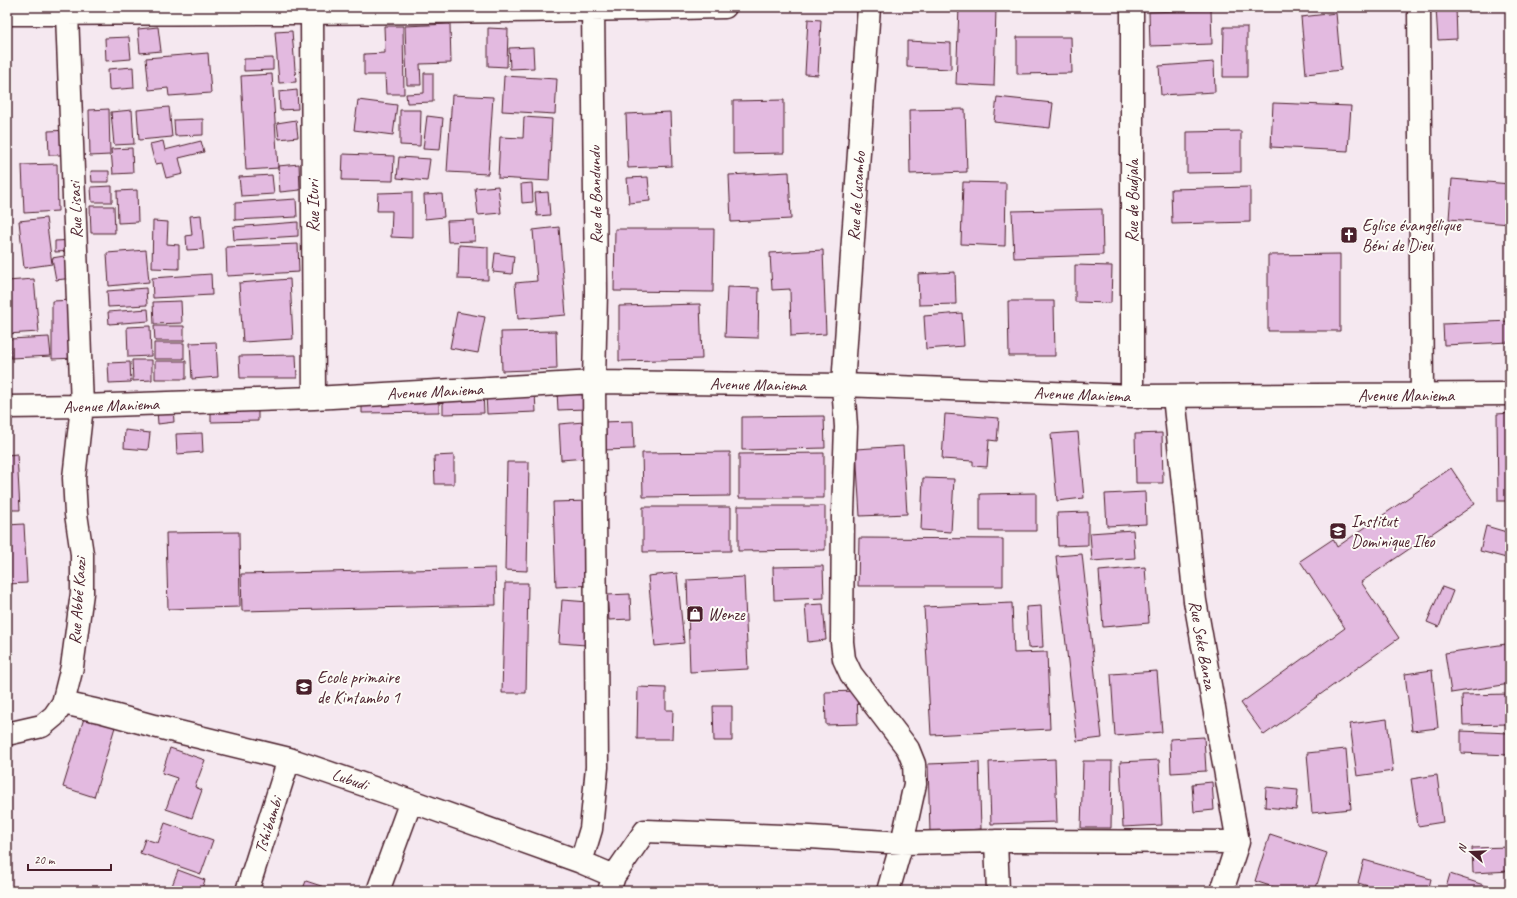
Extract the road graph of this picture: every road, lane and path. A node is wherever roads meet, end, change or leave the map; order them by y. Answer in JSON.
{"nodes":[{"id":1,"x":725,"y":7,"type":"edge"},
{"id":2,"x":869,"y":7,"type":"edge"},
{"id":3,"x":1132,"y":7,"type":"edge"},
{"id":4,"x":1419,"y":7,"type":"edge"},
{"id":5,"x":593,"y":9,"type":"edge"},
{"id":6,"x":7,"y":14,"type":"edge"},
{"id":7,"x":67,"y":14,"type":"junction"},
{"id":8,"x":312,"y":14,"type":"junction"},
{"id":9,"x":594,"y":382,"type":"junction"},
{"id":10,"x":843,"y":385,"type":"junction"},
{"id":11,"x":1510,"y":394,"type":"edge"},
{"id":12,"x":1132,"y":396,"type":"junction"},
{"id":13,"x":1174,"y":396,"type":"junction"},
{"id":14,"x":1422,"y":396,"type":"junction"},
{"id":15,"x":314,"y":398,"type":"junction"},
{"id":16,"x":82,"y":406,"type":"junction"},
{"id":17,"x":7,"y":407,"type":"edge"},
{"id":18,"x":63,"y":703,"type":"junction"},
{"id":19,"x":7,"y":734,"type":"edge"},
{"id":20,"x":289,"y":759,"type":"junction"},
{"id":21,"x":411,"y":801,"type":"junction"},
{"id":22,"x":996,"y":841,"type":"junction"},
{"id":23,"x":1238,"y":842,"type":"junction"},
{"id":24,"x":902,"y":843,"type":"junction"},
{"id":25,"x":581,"y":862,"type":"junction"},
{"id":26,"x":611,"y":884,"type":"edge"},
{"id":27,"x":247,"y":891,"type":"edge"},
{"id":28,"x":378,"y":891,"type":"edge"},
{"id":29,"x":888,"y":891,"type":"edge"},
{"id":30,"x":998,"y":891,"type":"edge"},
{"id":31,"x":1222,"y":891,"type":"edge"}],
"edges":[{"from":1,"to":5,"type":"street"},
{"from":2,"to":10,"type":"street","name":"Rue de Lusambo"},
{"from":3,"to":12,"type":"street","name":"Rue de Budjala"},
{"from":4,"to":14,"type":"street"},
{"from":5,"to":8,"type":"street"},
{"from":5,"to":9,"type":"street","name":"Rue de Bandundu"},
{"from":6,"to":7,"type":"street"},
{"from":7,"to":8,"type":"street"},
{"from":7,"to":16,"type":"street","name":"Rue Lisasi"},
{"from":8,"to":15,"type":"street","name":"Rue Ituri"},
{"from":9,"to":10,"type":"street","name":"Avenue Maniema"},
{"from":9,"to":15,"type":"street","name":"Avenue Maniema"},
{"from":9,"to":25,"type":"street","name":"Rue de Bandundu"},
{"from":10,"to":12,"type":"street","name":"Avenue Maniema"},
{"from":10,"to":24,"type":"street","name":"Rue de Lusambo"},
{"from":11,"to":14,"type":"street","name":"Avenue Maniema"},
{"from":12,"to":13,"type":"street","name":"Avenue Maniema"},
{"from":13,"to":14,"type":"street","name":"Avenue Maniema"},
{"from":13,"to":23,"type":"street","name":"Rue Seke Banza"},
{"from":15,"to":16,"type":"street","name":"Avenue Maniema"},
{"from":16,"to":17,"type":"street","name":"Avenue Maniema"},
{"from":16,"to":18,"type":"street","name":"Rue Abbé Kaozi"},
{"from":18,"to":19,"type":"street","name":"Rue Abbé Kaozi"},
{"from":18,"to":20,"type":"street","name":"Lubudi"},
{"from":20,"to":21,"type":"street","name":"Lubudi"},
{"from":20,"to":27,"type":"street","name":"Tshibambi"},
{"from":21,"to":25,"type":"street","name":"Lubudi"},
{"from":21,"to":28,"type":"street"},
{"from":22,"to":23,"type":"street"},
{"from":22,"to":24,"type":"street"},
{"from":22,"to":30,"type":"street"},
{"from":23,"to":31,"type":"street","name":"Rue Seke Banza"},
{"from":24,"to":26,"type":"street"},
{"from":24,"to":29,"type":"street","name":"Rue de Lusambo"},
{"from":25,"to":26,"type":"street","name":"Lubudi"}]}
